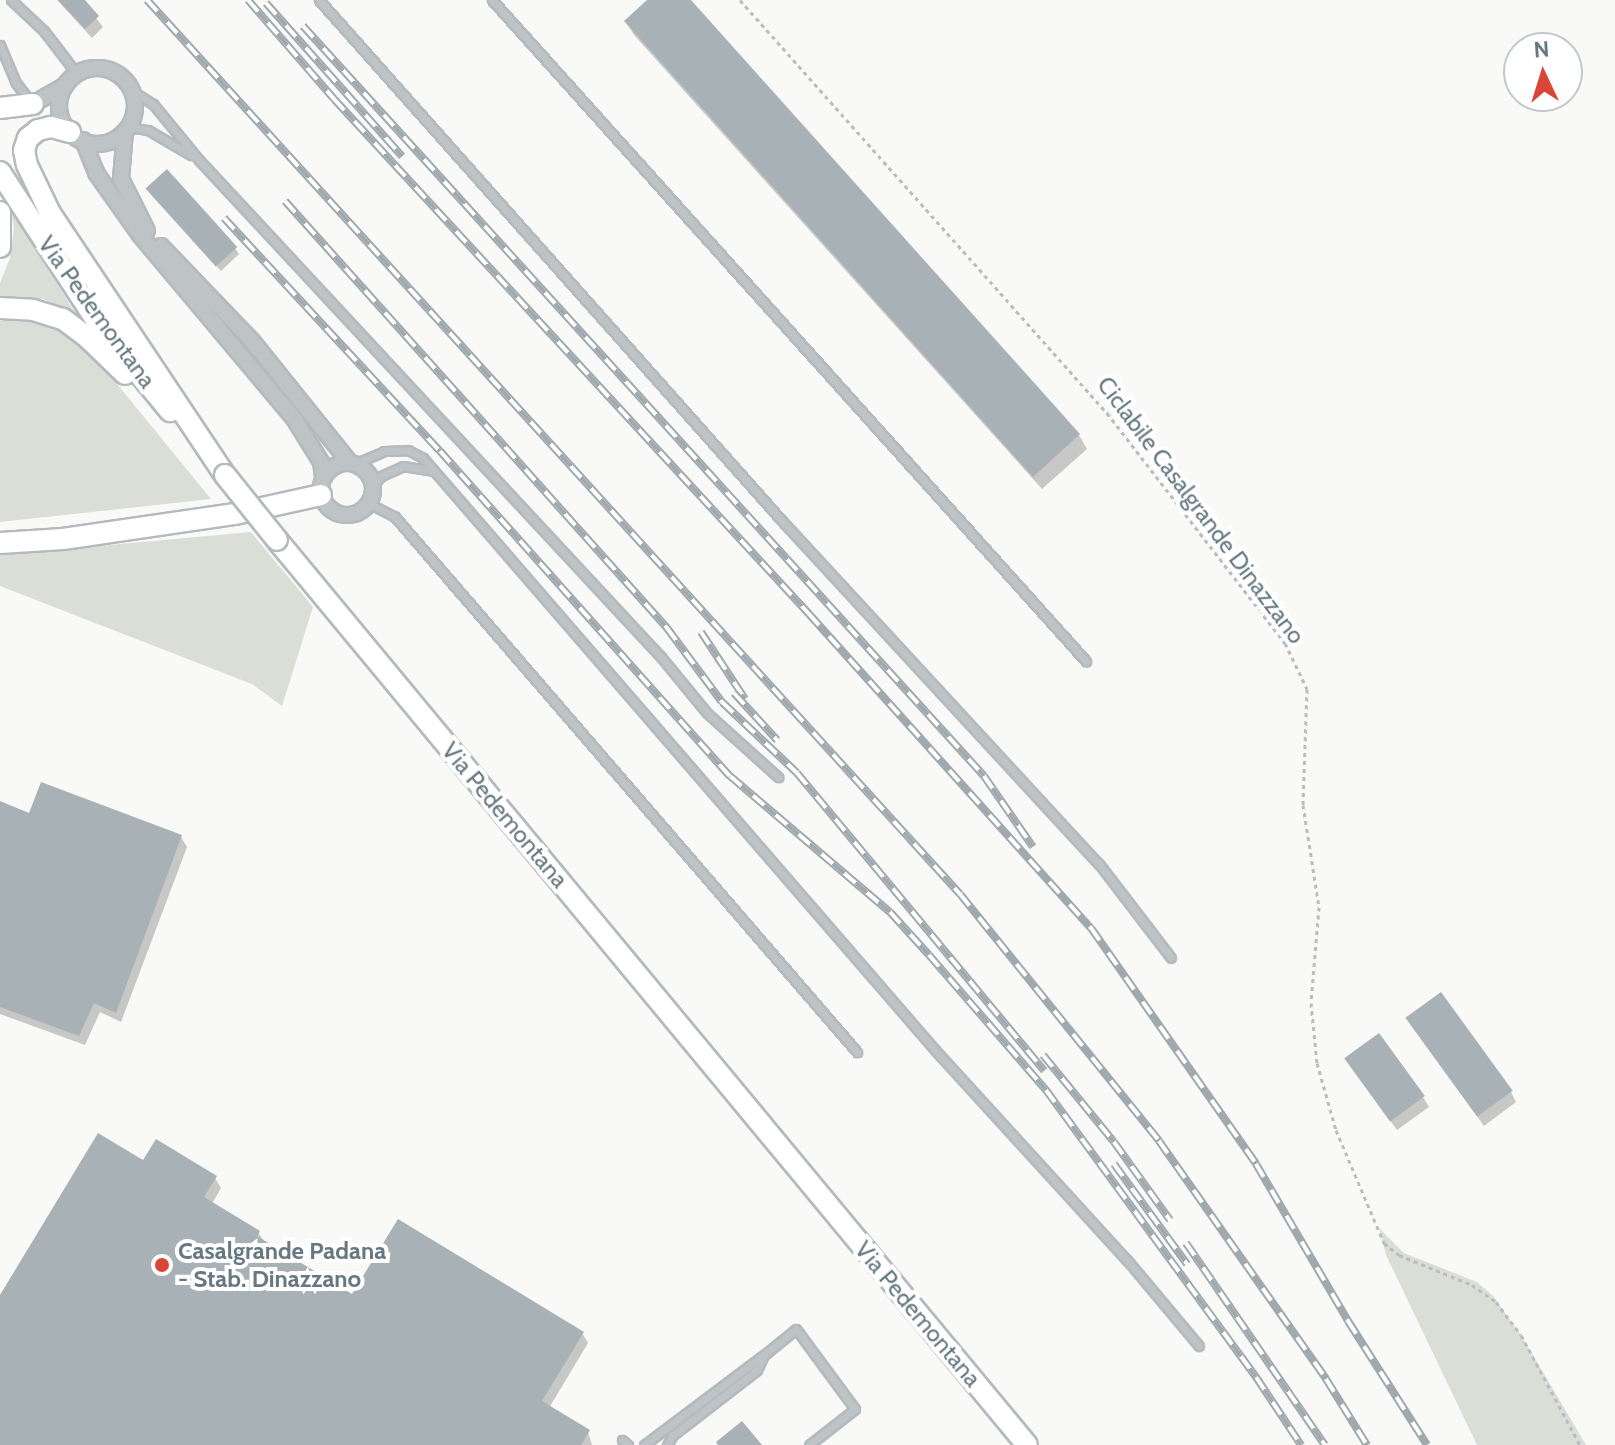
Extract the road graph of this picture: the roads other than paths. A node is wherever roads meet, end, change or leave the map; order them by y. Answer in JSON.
{"nodes":[{"id":1,"x":11,"y":0,"type":"edge"},
{"id":2,"x":319,"y":0,"type":"edge"},
{"id":3,"x":492,"y":0,"type":"edge"},
{"id":4,"x":0,"y":45,"type":"edge"},
{"id":5,"x":71,"y":79,"type":"junction"},
{"id":6,"x":132,"y":91,"type":"junction"},
{"id":7,"x":33,"y":104,"type":"junction"},
{"id":8,"x":0,"y":108,"type":"edge"},
{"id":9,"x":127,"y":129,"type":"junction"},
{"id":10,"x":77,"y":136,"type":"junction"},
{"id":11,"x":199,"y":160,"type":"junction"},
{"id":12,"x":0,"y":172,"type":"edge"},
{"id":13,"x":0,"y":212,"type":"edge"},
{"id":14,"x":0,"y":247,"type":"edge"},
{"id":15,"x":0,"y":308,"type":"edge"},
{"id":16,"x":199,"y":446,"type":"junction"},
{"id":17,"x":352,"y":464,"type":"junction"},
{"id":18,"x":433,"y":471,"type":"junction"},
{"id":19,"x":225,"y":475,"type":"junction"},
{"id":20,"x":322,"y":486,"type":"junction"},
{"id":21,"x":372,"y":487,"type":"junction"},
{"id":22,"x":368,"y":503,"type":"junction"},
{"id":23,"x":0,"y":543,"type":"edge"},
{"id":24,"x":1086,"y":661,"type":"dead end"},
{"id":25,"x":778,"y":777,"type":"dead end"},
{"id":26,"x":1171,"y":958,"type":"dead end"},
{"id":27,"x":857,"y":1052,"type":"dead end"},
{"id":28,"x":1199,"y":1346,"type":"dead end"},
{"id":29,"x":764,"y":1355,"type":"junction"},
{"id":30,"x":644,"y":1445,"type":"edge"},
{"id":31,"x":667,"y":1445,"type":"edge"},
{"id":32,"x":809,"y":1445,"type":"edge"},
{"id":33,"x":1027,"y":1445,"type":"edge"}],
"edges":[{"from":1,"to":5,"type":"lane"},
{"from":2,"to":26,"type":"lane"},
{"from":3,"to":24,"type":"lane"},
{"from":4,"to":7,"type":"lane"},
{"from":5,"to":6,"type":"street"},
{"from":5,"to":7,"type":"street"},
{"from":5,"to":10,"type":"street"},
{"from":6,"to":9,"type":"street"},
{"from":6,"to":11,"type":"lane"},
{"from":7,"to":8,"type":"main road"},
{"from":9,"to":10,"type":"street"},
{"from":9,"to":11,"type":"lane"},
{"from":9,"to":17,"type":"street"},
{"from":10,"to":19,"type":"main road"},
{"from":10,"to":20,"type":"street"},
{"from":11,"to":25,"type":"lane"},
{"from":12,"to":16,"type":"main road","name":"Via Pedemontana"},
{"from":13,"to":14,"type":"main road"},
{"from":15,"to":16,"type":"main road"},
{"from":16,"to":19,"type":"main road","name":"Via Pedemontana"},
{"from":17,"to":18,"type":"lane"},
{"from":17,"to":20,"type":"street"},
{"from":17,"to":21,"type":"street"},
{"from":18,"to":21,"type":"lane"},
{"from":18,"to":28,"type":"lane"},
{"from":19,"to":33,"type":"main road","name":"Via Pedemontana","bridge":true},
{"from":20,"to":22,"type":"street"},
{"from":20,"to":23,"type":"main road"},
{"from":21,"to":22,"type":"street"},
{"from":22,"to":27,"type":"lane"},
{"from":29,"to":30,"type":"lane"},
{"from":29,"to":31,"type":"lane"},
{"from":29,"to":32,"type":"lane"}]}
